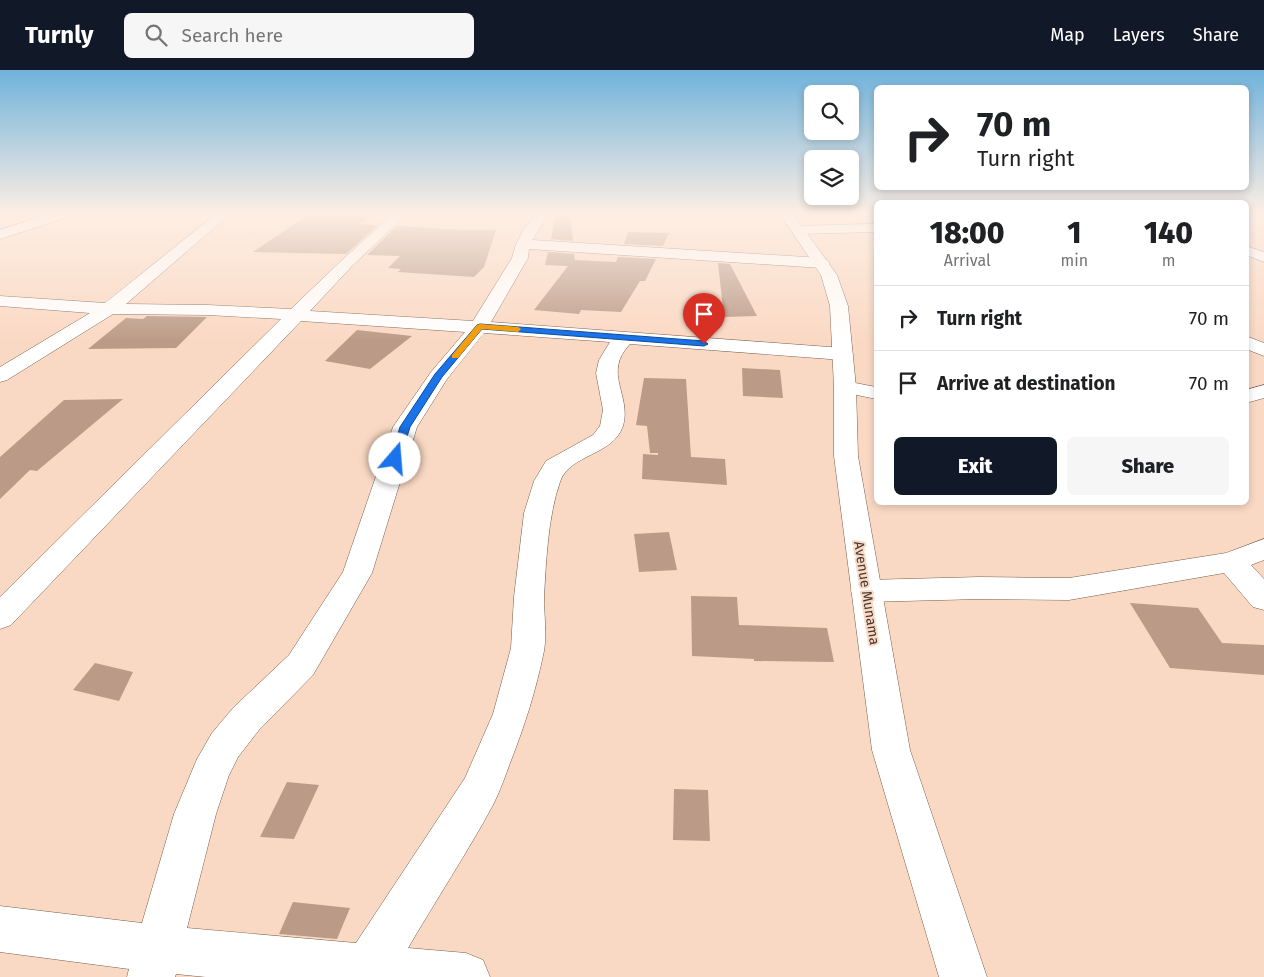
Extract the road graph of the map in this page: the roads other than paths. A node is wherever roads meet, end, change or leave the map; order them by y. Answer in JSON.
{"nodes":[{"id":1,"x":175,"y":256,"type":"edge"},
{"id":2,"x":354,"y":256,"type":"edge"},
{"id":3,"x":520,"y":256,"type":"edge"},
{"id":4,"x":701,"y":256,"type":"edge"},
{"id":5,"x":817,"y":256,"type":"edge"},
{"id":6,"x":822,"y":263,"type":"junction"},
{"id":7,"x":0,"y":301,"type":"edge"},
{"id":8,"x":109,"y":309,"type":"junction"},
{"id":9,"x":296,"y":315,"type":"junction"},
{"id":10,"x":480,"y":326,"type":"junction"},
{"id":11,"x":626,"y":338,"type":"junction"},
{"id":12,"x":1249,"y":343,"type":"edge"},
{"id":13,"x":1264,"y":350,"type":"edge"},
{"id":14,"x":842,"y":354,"type":"junction"},
{"id":15,"x":0,"y":376,"type":"edge"},
{"id":16,"x":845,"y":387,"type":"junction"},
{"id":17,"x":1264,"y":391,"type":"edge"},
{"id":18,"x":874,"y":393,"type":"edge"},
{"id":19,"x":1249,"y":396,"type":"edge"},
{"id":20,"x":1264,"y":549,"type":"edge"},
{"id":21,"x":1231,"y":562,"type":"junction"},
{"id":22,"x":866,"y":591,"type":"junction"},
{"id":23,"x":1264,"y":600,"type":"edge"},
{"id":24,"x":0,"y":617,"type":"edge"},
{"id":25,"x":0,"y":928,"type":"edge"},
{"id":26,"x":155,"y":963,"type":"edge"},
{"id":27,"x":368,"y":970,"type":"junction"},
{"id":28,"x":466,"y":977,"type":"edge"},
{"id":29,"x":964,"y":977,"type":"edge"}],
"edges":[{"from":1,"to":8,"type":"street"},
{"from":2,"to":9,"type":"street"},
{"from":3,"to":10,"type":"street"},
{"from":4,"to":6,"type":"street"},
{"from":5,"to":6,"type":"street","name":"Avenue Munama"},
{"from":6,"to":14,"type":"street","name":"Avenue Munama"},
{"from":7,"to":8,"type":"street"},
{"from":8,"to":9,"type":"street"},
{"from":8,"to":15,"type":"street"},
{"from":9,"to":10,"type":"street"},
{"from":9,"to":24,"type":"street"},
{"from":10,"to":11,"type":"street"},
{"from":10,"to":26,"type":"street"},
{"from":11,"to":14,"type":"street"},
{"from":11,"to":27,"type":"street"},
{"from":12,"to":13,"type":"street"},
{"from":14,"to":16,"type":"street","name":"Avenue Munama"},
{"from":16,"to":18,"type":"street"},
{"from":16,"to":22,"type":"street","name":"Avenue Munama"},
{"from":17,"to":19,"type":"street"},
{"from":20,"to":21,"type":"street"},
{"from":21,"to":22,"type":"street"},
{"from":21,"to":23,"type":"street"},
{"from":22,"to":29,"type":"street","name":"Avenue Munama"},
{"from":25,"to":26,"type":"street"},
{"from":26,"to":27,"type":"street"},
{"from":27,"to":28,"type":"street"}]}
